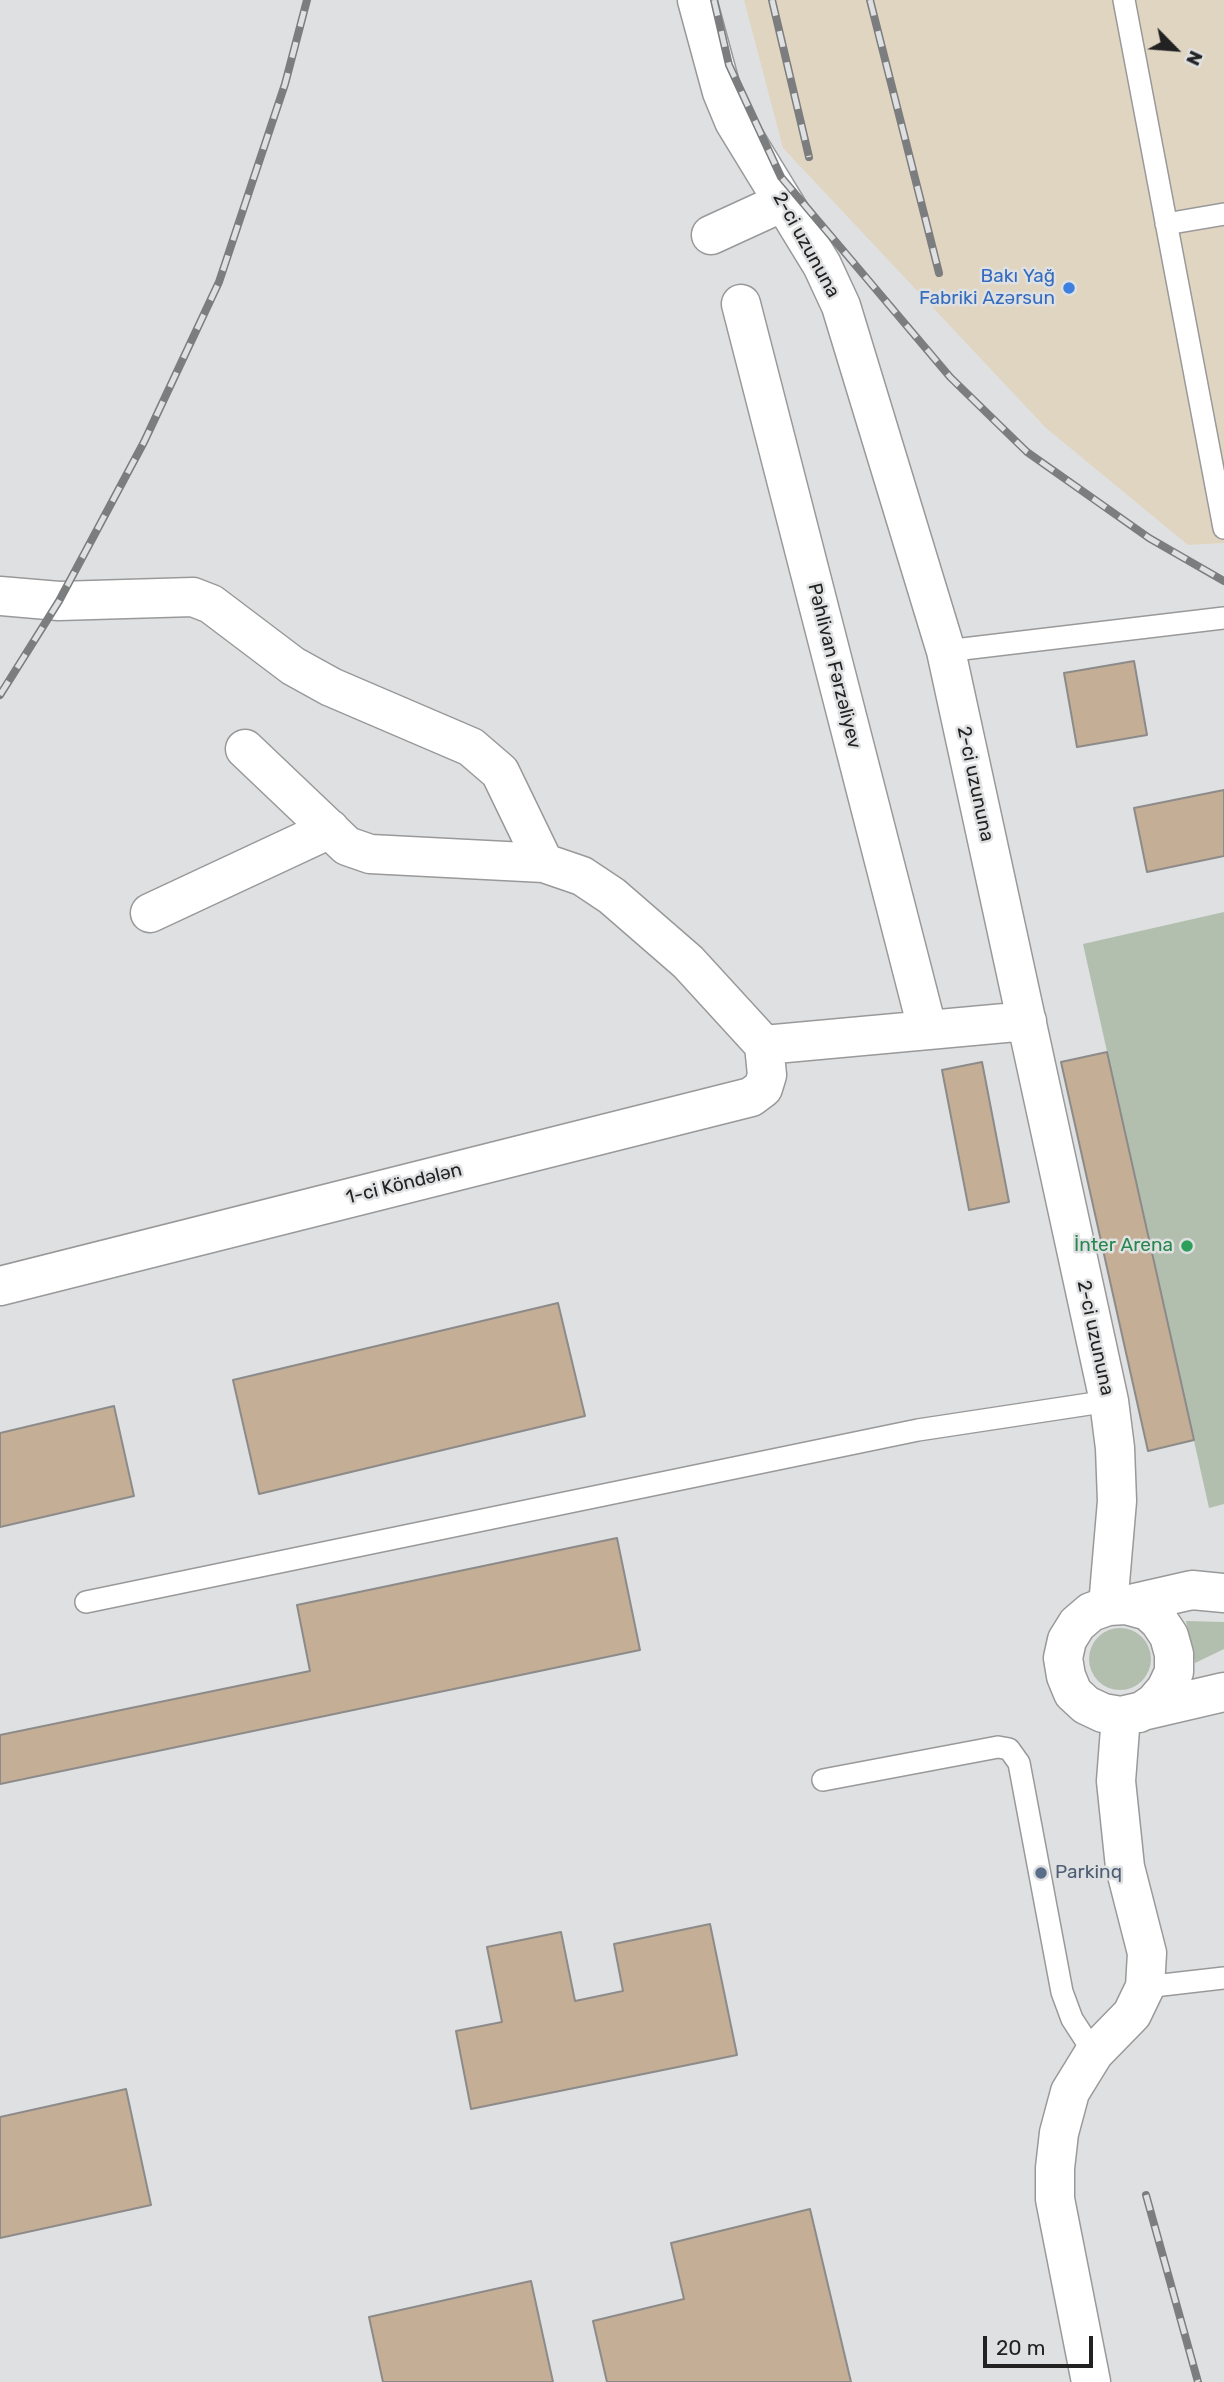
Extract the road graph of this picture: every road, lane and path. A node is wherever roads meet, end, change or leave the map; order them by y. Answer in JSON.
{"nodes":[{"id":1,"x":697,"y":0,"type":"edge"},
{"id":2,"x":1124,"y":0,"type":"edge"},
{"id":3,"x":783,"y":202,"type":"junction"},
{"id":4,"x":1224,"y":214,"type":"edge"},
{"id":5,"x":1166,"y":224,"type":"junction"},
{"id":6,"x":711,"y":234,"type":"dead end"},
{"id":7,"x":741,"y":304,"type":"dead end"},
{"id":8,"x":1224,"y":528,"type":"edge"},
{"id":9,"x":0,"y":596,"type":"edge"},
{"id":10,"x":1224,"y":618,"type":"edge"},
{"id":11,"x":946,"y":651,"type":"junction"},
{"id":12,"x":245,"y":749,"type":"dead end"},
{"id":13,"x":330,"y":829,"type":"junction"},
{"id":14,"x":544,"y":863,"type":"junction"},
{"id":15,"x":150,"y":913,"type":"dead end"},
{"id":16,"x":1027,"y":1021,"type":"junction"},
{"id":17,"x":927,"y":1028,"type":"junction"},
{"id":18,"x":764,"y":1045,"type":"junction"},
{"id":19,"x":0,"y":1286,"type":"edge"},
{"id":20,"x":1109,"y":1401,"type":"junction"},
{"id":21,"x":1213,"y":1586,"type":"edge"},
{"id":22,"x":86,"y":1602,"type":"dead end"},
{"id":23,"x":1117,"y":1606,"type":"junction"},
{"id":24,"x":1220,"y":1690,"type":"edge"},
{"id":25,"x":1130,"y":1714,"type":"junction"},
{"id":26,"x":823,"y":1780,"type":"dead end"},
{"id":27,"x":1224,"y":1978,"type":"edge"},
{"id":28,"x":1145,"y":1987,"type":"junction"},
{"id":29,"x":1094,"y":2053,"type":"junction"},
{"id":30,"x":1091,"y":2382,"type":"edge"}],
"edges":[{"from":1,"to":3,"type":"street","name":"2-ci uzununa"},
{"from":2,"to":5,"type":"lane"},
{"from":3,"to":6,"type":"street"},
{"from":3,"to":11,"type":"street","name":"2-ci uzununa"},
{"from":4,"to":5,"type":"lane"},
{"from":5,"to":8,"type":"lane"},
{"from":7,"to":17,"type":"street","name":"Pəhlivan Fərzəliyev"},
{"from":9,"to":14,"type":"street"},
{"from":10,"to":11,"type":"lane"},
{"from":11,"to":16,"type":"street","name":"2-ci uzununa"},
{"from":12,"to":13,"type":"street"},
{"from":13,"to":14,"type":"street"},
{"from":13,"to":15,"type":"street"},
{"from":14,"to":18,"type":"street"},
{"from":16,"to":17,"type":"street"},
{"from":16,"to":20,"type":"street","name":"2-ci uzununa"},
{"from":17,"to":18,"type":"street"},
{"from":18,"to":19,"type":"street","name":"1-ci Köndələn"},
{"from":20,"to":22,"type":"lane"},
{"from":20,"to":23,"type":"street","name":"2-ci uzununa"},
{"from":21,"to":23,"type":"street"},
{"from":23,"to":25,"type":"street"},
{"from":23,"to":25,"type":"street"},
{"from":24,"to":25,"type":"street"},
{"from":25,"to":28,"type":"street"},
{"from":26,"to":29,"type":"lane"},
{"from":27,"to":28,"type":"lane"},
{"from":28,"to":29,"type":"street"},
{"from":29,"to":30,"type":"street"}]}
